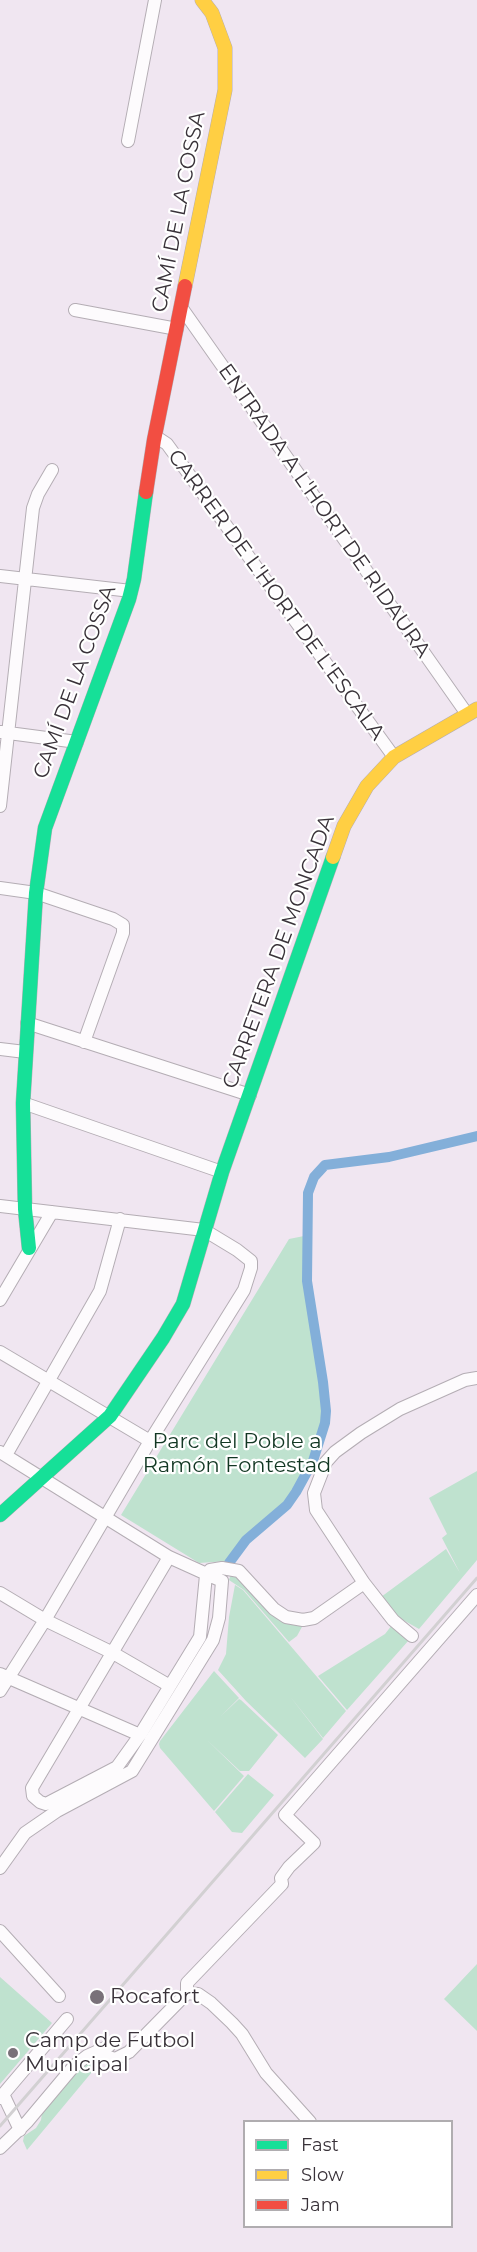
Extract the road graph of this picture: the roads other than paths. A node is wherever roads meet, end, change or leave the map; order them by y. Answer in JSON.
{"nodes":[{"id":1,"x":154,"y":0,"type":"edge"},
{"id":2,"x":202,"y":0,"type":"edge"},
{"id":3,"x":128,"y":141,"type":"dead end"},
{"id":4,"x":181,"y":308,"type":"junction"},
{"id":5,"x":75,"y":310,"type":"dead end"},
{"id":6,"x":177,"y":329,"type":"junction"},
{"id":7,"x":155,"y":436,"type":"junction"},
{"id":8,"x":51,"y":470,"type":"dead end"},
{"id":9,"x":0,"y":576,"type":"edge"},
{"id":10,"x":24,"y":579,"type":"junction"},
{"id":11,"x":131,"y":591,"type":"junction"},
{"id":12,"x":472,"y":711,"type":"edge"},
{"id":13,"x":4,"y":732,"type":"edge"},
{"id":14,"x":77,"y":742,"type":"junction"},
{"id":15,"x":394,"y":757,"type":"junction"},
{"id":16,"x":0,"y":806,"type":"edge"},
{"id":17,"x":0,"y":888,"type":"edge"},
{"id":18,"x":36,"y":893,"type":"junction"},
{"id":19,"x":27,"y":1023,"type":"junction"},
{"id":20,"x":84,"y":1042,"type":"junction"},
{"id":21,"x":0,"y":1048,"type":"edge"},
{"id":22,"x":25,"y":1052,"type":"junction"},
{"id":23,"x":250,"y":1095,"type":"junction"},
{"id":24,"x":23,"y":1102,"type":"junction"},
{"id":25,"x":222,"y":1172,"type":"junction"},
{"id":26,"x":0,"y":1206,"type":"edge"},
{"id":27,"x":25,"y":1209,"type":"junction"},
{"id":28,"x":52,"y":1212,"type":"junction"},
{"id":29,"x":120,"y":1219,"type":"junction"},
{"id":30,"x":204,"y":1230,"type":"junction"},
{"id":31,"x":29,"y":1248,"type":"junction"},
{"id":32,"x":0,"y":1300,"type":"edge"},
{"id":33,"x":0,"y":1352,"type":"edge"},
{"id":34,"x":477,"y":1378,"type":"edge"},
{"id":35,"x":48,"y":1380,"type":"junction"},
{"id":36,"x":110,"y":1416,"type":"junction"},
{"id":37,"x":150,"y":1441,"type":"junction"},
{"id":38,"x":3,"y":1453,"type":"edge"},
{"id":39,"x":43,"y":1476,"type":"junction"},
{"id":40,"x":2,"y":1511,"type":"edge"},
{"id":41,"x":106,"y":1517,"type":"junction"},
{"id":42,"x":169,"y":1557,"type":"junction"},
{"id":43,"x":206,"y":1575,"type":"junction"},
{"id":44,"x":364,"y":1583,"type":"junction"},
{"id":45,"x":0,"y":1593,"type":"edge"},
{"id":46,"x":477,"y":1594,"type":"edge"},
{"id":47,"x":45,"y":1620,"type":"junction"},
{"id":48,"x":412,"y":1636,"type":"dead end"},
{"id":49,"x":113,"y":1653,"type":"junction"},
{"id":50,"x":4,"y":1676,"type":"edge"},
{"id":51,"x":170,"y":1686,"type":"junction"},
{"id":52,"x":0,"y":1691,"type":"edge"},
{"id":53,"x":80,"y":1710,"type":"junction"},
{"id":54,"x":140,"y":1735,"type":"junction"},
{"id":55,"x":0,"y":1868,"type":"edge"},
{"id":56,"x":1,"y":1933,"type":"edge"},
{"id":57,"x":187,"y":1993,"type":"junction"},
{"id":58,"x":59,"y":1996,"type":"dead end"},
{"id":59,"x":67,"y":2019,"type":"dead end"},
{"id":60,"x":109,"y":2046,"type":"dead end"},
{"id":61,"x":96,"y":2053,"type":"junction"},
{"id":62,"x":2,"y":2096,"type":"edge"},
{"id":63,"x":309,"y":2120,"type":"edge"},
{"id":64,"x":20,"y":2130,"type":"junction"},
{"id":65,"x":0,"y":2148,"type":"edge"}],
"edges":[{"from":1,"to":3,"type":"street"},
{"from":2,"to":4,"type":"street","name":"CAMÍ DE LA COSSA"},
{"from":4,"to":6,"type":"street","name":"CAMÍ DE LA COSSA"},
{"from":4,"to":12,"type":"street","name":"ENTRADA A L'HORT DE RIDAURA"},
{"from":5,"to":6,"type":"street"},
{"from":6,"to":7,"type":"street","name":"CAMÍ DE LA COSSA"},
{"from":7,"to":11,"type":"street","name":"CAMÍ DE LA COSSA"},
{"from":7,"to":15,"type":"street","name":"CARRER DE L'HORT DE L'ESCALA"},
{"from":8,"to":10,"type":"street"},
{"from":9,"to":10,"type":"street"},
{"from":10,"to":11,"type":"street"},
{"from":10,"to":13,"type":"street"},
{"from":11,"to":14,"type":"street","name":"CAMÍ DE LA COSSA"},
{"from":12,"to":15,"type":"street","name":"CARRETERA DE MONCADA"},
{"from":13,"to":14,"type":"street"},
{"from":13,"to":16,"type":"street"},
{"from":14,"to":18,"type":"street","name":"CAMÍ DE LA COSSA"},
{"from":15,"to":23,"type":"street","name":"CARRETERA DE MONCADA"},
{"from":17,"to":18,"type":"street"},
{"from":18,"to":19,"type":"street","name":"CAMÍ DE LA COSSA"},
{"from":18,"to":20,"type":"street"},
{"from":19,"to":20,"type":"street"},
{"from":19,"to":22,"type":"street","name":"CAMÍ DE LA COSSA"},
{"from":20,"to":23,"type":"street"},
{"from":21,"to":22,"type":"street"},
{"from":22,"to":24,"type":"street","name":"CAMÍ DE LA COSSA"},
{"from":23,"to":25,"type":"street","name":"CARRETERA DE MONCADA"},
{"from":24,"to":25,"type":"street"},
{"from":24,"to":27,"type":"street","name":"CAMÍ DE LA COSSA"},
{"from":25,"to":30,"type":"street","name":"CARRETERA DE MONCADA"},
{"from":26,"to":27,"type":"street"},
{"from":27,"to":28,"type":"street"},
{"from":27,"to":31,"type":"street","name":"CAMÍ DE LA COSSA"},
{"from":28,"to":29,"type":"street"},
{"from":28,"to":31,"type":"street"},
{"from":29,"to":30,"type":"street"},
{"from":29,"to":35,"type":"street"},
{"from":30,"to":36,"type":"street","name":"CARRETERA DE MONCADA"},
{"from":30,"to":37,"type":"street"},
{"from":31,"to":32,"type":"street"},
{"from":33,"to":35,"type":"street"},
{"from":34,"to":44,"type":"street"},
{"from":35,"to":36,"type":"street"},
{"from":35,"to":38,"type":"street"},
{"from":36,"to":37,"type":"street"},
{"from":36,"to":39,"type":"street","name":"CARRETERA DE MONCADA"},
{"from":37,"to":41,"type":"street"},
{"from":38,"to":39,"type":"street"},
{"from":39,"to":40,"type":"street","name":"CARRETERA DE MONCADA"},
{"from":39,"to":41,"type":"street"},
{"from":41,"to":42,"type":"street"},
{"from":41,"to":47,"type":"street"},
{"from":42,"to":43,"type":"street"},
{"from":42,"to":49,"type":"street"},
{"from":43,"to":44,"type":"street"},
{"from":43,"to":51,"type":"street"},
{"from":43,"to":55,"type":"street"},
{"from":44,"to":48,"type":"street"},
{"from":45,"to":47,"type":"street"},
{"from":46,"to":57,"type":"street"},
{"from":47,"to":49,"type":"street"},
{"from":47,"to":50,"type":"street"},
{"from":49,"to":51,"type":"street"},
{"from":49,"to":53,"type":"street"},
{"from":50,"to":52,"type":"street"},
{"from":50,"to":53,"type":"street"},
{"from":51,"to":54,"type":"street"},
{"from":53,"to":54,"type":"street"},
{"from":53,"to":54,"type":"street"},
{"from":56,"to":58,"type":"street"},
{"from":57,"to":61,"type":"street"},
{"from":57,"to":63,"type":"street"},
{"from":59,"to":62,"type":"street"},
{"from":60,"to":61,"type":"street"},
{"from":61,"to":64,"type":"street"},
{"from":62,"to":64,"type":"street"},
{"from":64,"to":65,"type":"street"}]}
